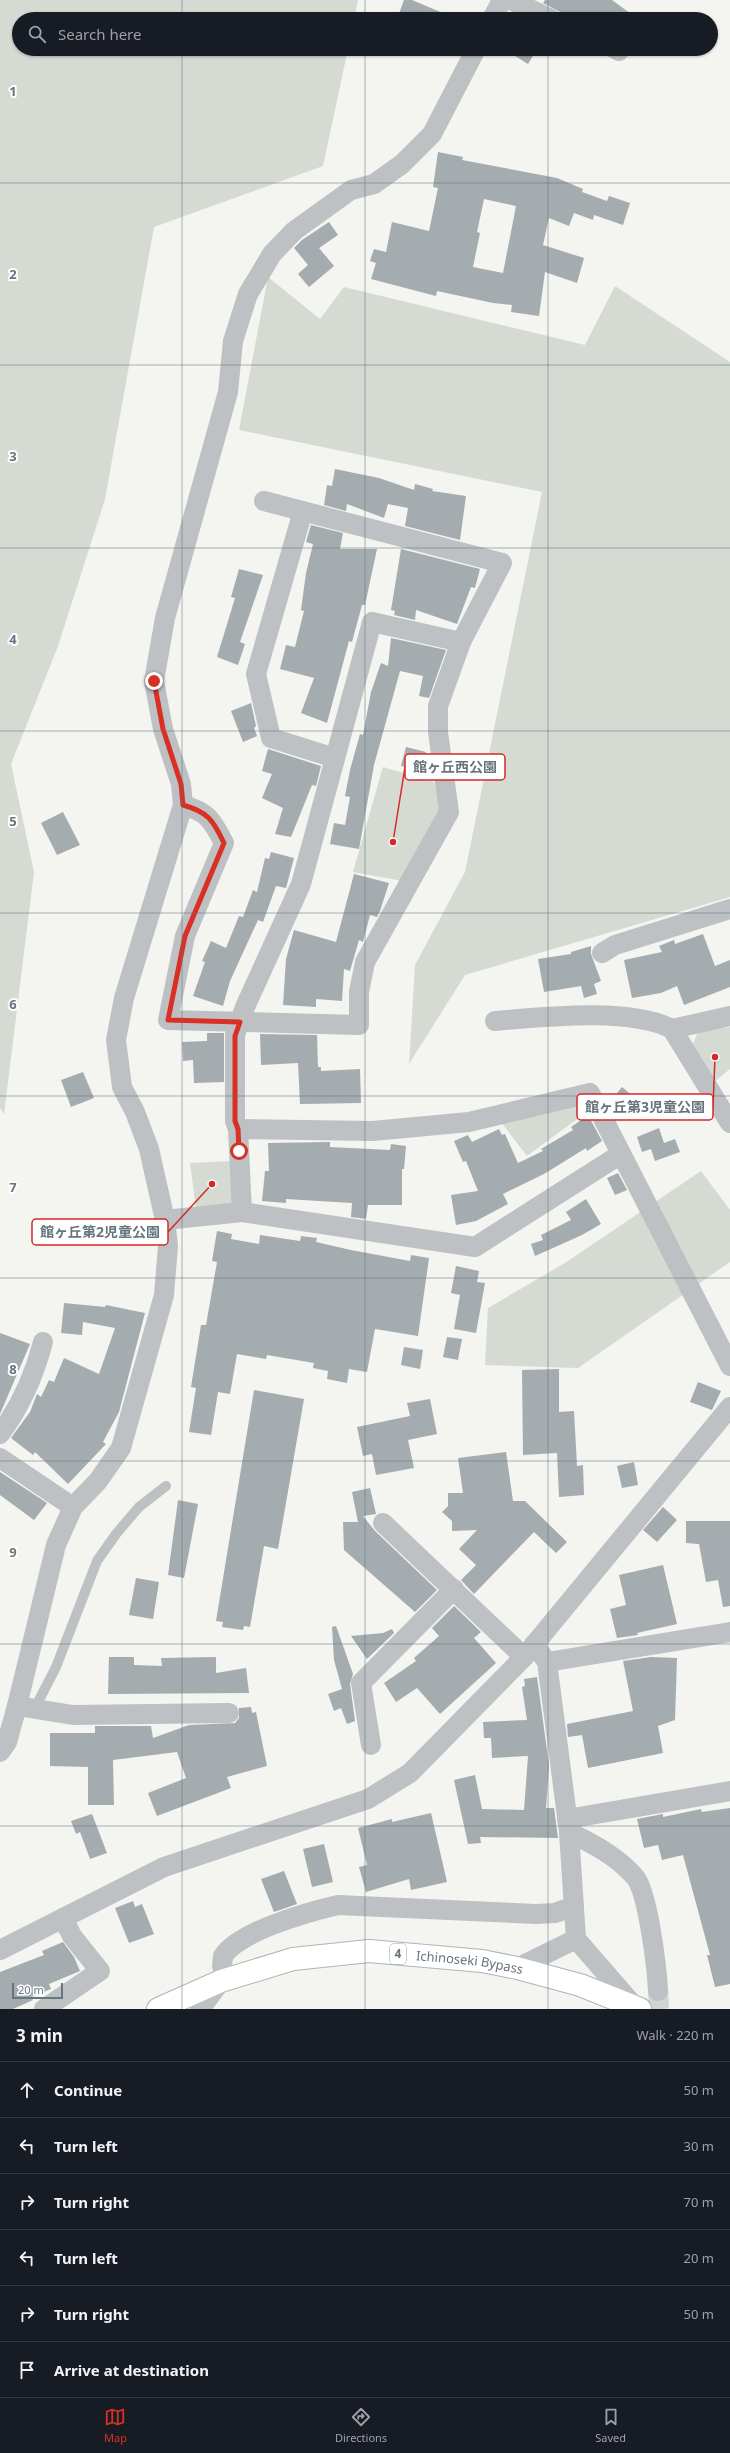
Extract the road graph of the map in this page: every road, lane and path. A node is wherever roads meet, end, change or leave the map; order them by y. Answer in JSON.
{"nodes":[{"id":1,"x":502,"y":0,"type":"edge"},
{"id":2,"x":511,"y":0,"type":"edge"},
{"id":3,"x":496,"y":12,"type":"edge"},
{"id":4,"x":536,"y":12,"type":"edge"},
{"id":5,"x":472,"y":56,"type":"edge"},
{"id":6,"x":264,"y":501,"type":"dead end"},
{"id":7,"x":303,"y":511,"type":"junction"},
{"id":8,"x":462,"y":642,"type":"junction"},
{"id":9,"x":335,"y":758,"type":"junction"},
{"id":10,"x":183,"y":805,"type":"junction"},
{"id":11,"x":730,"y":909,"type":"edge"},
{"id":12,"x":602,"y":953,"type":"dead end"},
{"id":13,"x":730,"y":1016,"type":"edge"},
{"id":14,"x":495,"y":1021,"type":"dead end"},
{"id":15,"x":240,"y":1022,"type":"junction"},
{"id":16,"x":672,"y":1029,"type":"junction"},
{"id":17,"x":730,"y":1123,"type":"edge"},
{"id":18,"x":238,"y":1129,"type":"junction"},
{"id":19,"x":621,"y":1154,"type":"junction"},
{"id":20,"x":242,"y":1212,"type":"junction"},
{"id":21,"x":165,"y":1220,"type":"junction"},
{"id":22,"x":43,"y":1342,"type":"dead end"},
{"id":23,"x":730,"y":1366,"type":"edge"},
{"id":24,"x":730,"y":1407,"type":"edge"},
{"id":25,"x":0,"y":1434,"type":"edge"},
{"id":26,"x":0,"y":1458,"type":"edge"},
{"id":27,"x":166,"y":1486,"type":"dead end"},
{"id":28,"x":73,"y":1508,"type":"junction"},
{"id":29,"x":383,"y":1523,"type":"dead end"},
{"id":30,"x":454,"y":1588,"type":"junction"},
{"id":31,"x":730,"y":1632,"type":"edge"},
{"id":32,"x":529,"y":1650,"type":"junction"},
{"id":33,"x":547,"y":1662,"type":"junction"},
{"id":34,"x":26,"y":1708,"type":"junction"},
{"id":35,"x":229,"y":1713,"type":"dead end"},
{"id":36,"x":371,"y":1745,"type":"dead end"},
{"id":37,"x":0,"y":1752,"type":"edge"},
{"id":38,"x":730,"y":1791,"type":"edge"},
{"id":39,"x":568,"y":1825,"type":"junction"},
{"id":40,"x":574,"y":1906,"type":"junction"},
{"id":41,"x":63,"y":1918,"type":"junction"},
{"id":42,"x":576,"y":1939,"type":"junction"},
{"id":43,"x":0,"y":1950,"type":"edge"},
{"id":44,"x":517,"y":1968,"type":"junction"},
{"id":45,"x":224,"y":1980,"type":"junction"},
{"id":46,"x":658,"y":1991,"type":"tunnel mouth"},
{"id":47,"x":638,"y":2008,"type":"edge"},
{"id":48,"x":44,"y":2009,"type":"edge"},
{"id":49,"x":158,"y":2009,"type":"edge"},
{"id":50,"x":200,"y":2009,"type":"edge"}],
"edges":[{"from":1,"to":3,"type":"street"},
{"from":2,"to":4,"type":"street"},
{"from":5,"to":10,"type":"street"},
{"from":6,"to":7,"type":"street"},
{"from":7,"to":8,"type":"street"},
{"from":7,"to":9,"type":"street"},
{"from":8,"to":9,"type":"street"},
{"from":8,"to":15,"type":"street"},
{"from":9,"to":15,"type":"street"},
{"from":10,"to":15,"type":"street"},
{"from":10,"to":21,"type":"street"},
{"from":11,"to":12,"type":"street"},
{"from":13,"to":16,"type":"street"},
{"from":14,"to":16,"type":"street"},
{"from":15,"to":18,"type":"street"},
{"from":16,"to":17,"type":"street"},
{"from":18,"to":19,"type":"street"},
{"from":18,"to":20,"type":"street"},
{"from":19,"to":20,"type":"street"},
{"from":19,"to":23,"type":"street"},
{"from":20,"to":21,"type":"street"},
{"from":21,"to":28,"type":"street"},
{"from":22,"to":25,"type":"street"},
{"from":24,"to":32,"type":"street"},
{"from":26,"to":28,"type":"street"},
{"from":27,"to":34,"type":"lane"},
{"from":28,"to":34,"type":"street"},
{"from":29,"to":30,"type":"street"},
{"from":30,"to":32,"type":"street"},
{"from":30,"to":36,"type":"street"},
{"from":31,"to":33,"type":"street"},
{"from":32,"to":33,"type":"street"},
{"from":32,"to":41,"type":"street"},
{"from":33,"to":39,"type":"street"},
{"from":34,"to":35,"type":"street"},
{"from":34,"to":37,"type":"street"},
{"from":38,"to":39,"type":"street"},
{"from":39,"to":40,"type":"street"},
{"from":39,"to":46,"type":"street"},
{"from":40,"to":42,"type":"street"},
{"from":40,"to":45,"type":"street"},
{"from":41,"to":43,"type":"street"},
{"from":41,"to":48,"type":"street"},
{"from":42,"to":44,"type":"street"},
{"from":42,"to":47,"type":"street"},
{"from":44,"to":45,"type":"highway","name":"Ichinoseki Bypass","number":"4"},
{"from":44,"to":47,"type":"highway","name":"Ichinoseki Bypass","number":"4"},
{"from":45,"to":49,"type":"highway","name":"Ichinoseki Bypass","number":"4"},
{"from":45,"to":50,"type":"street"}]}
